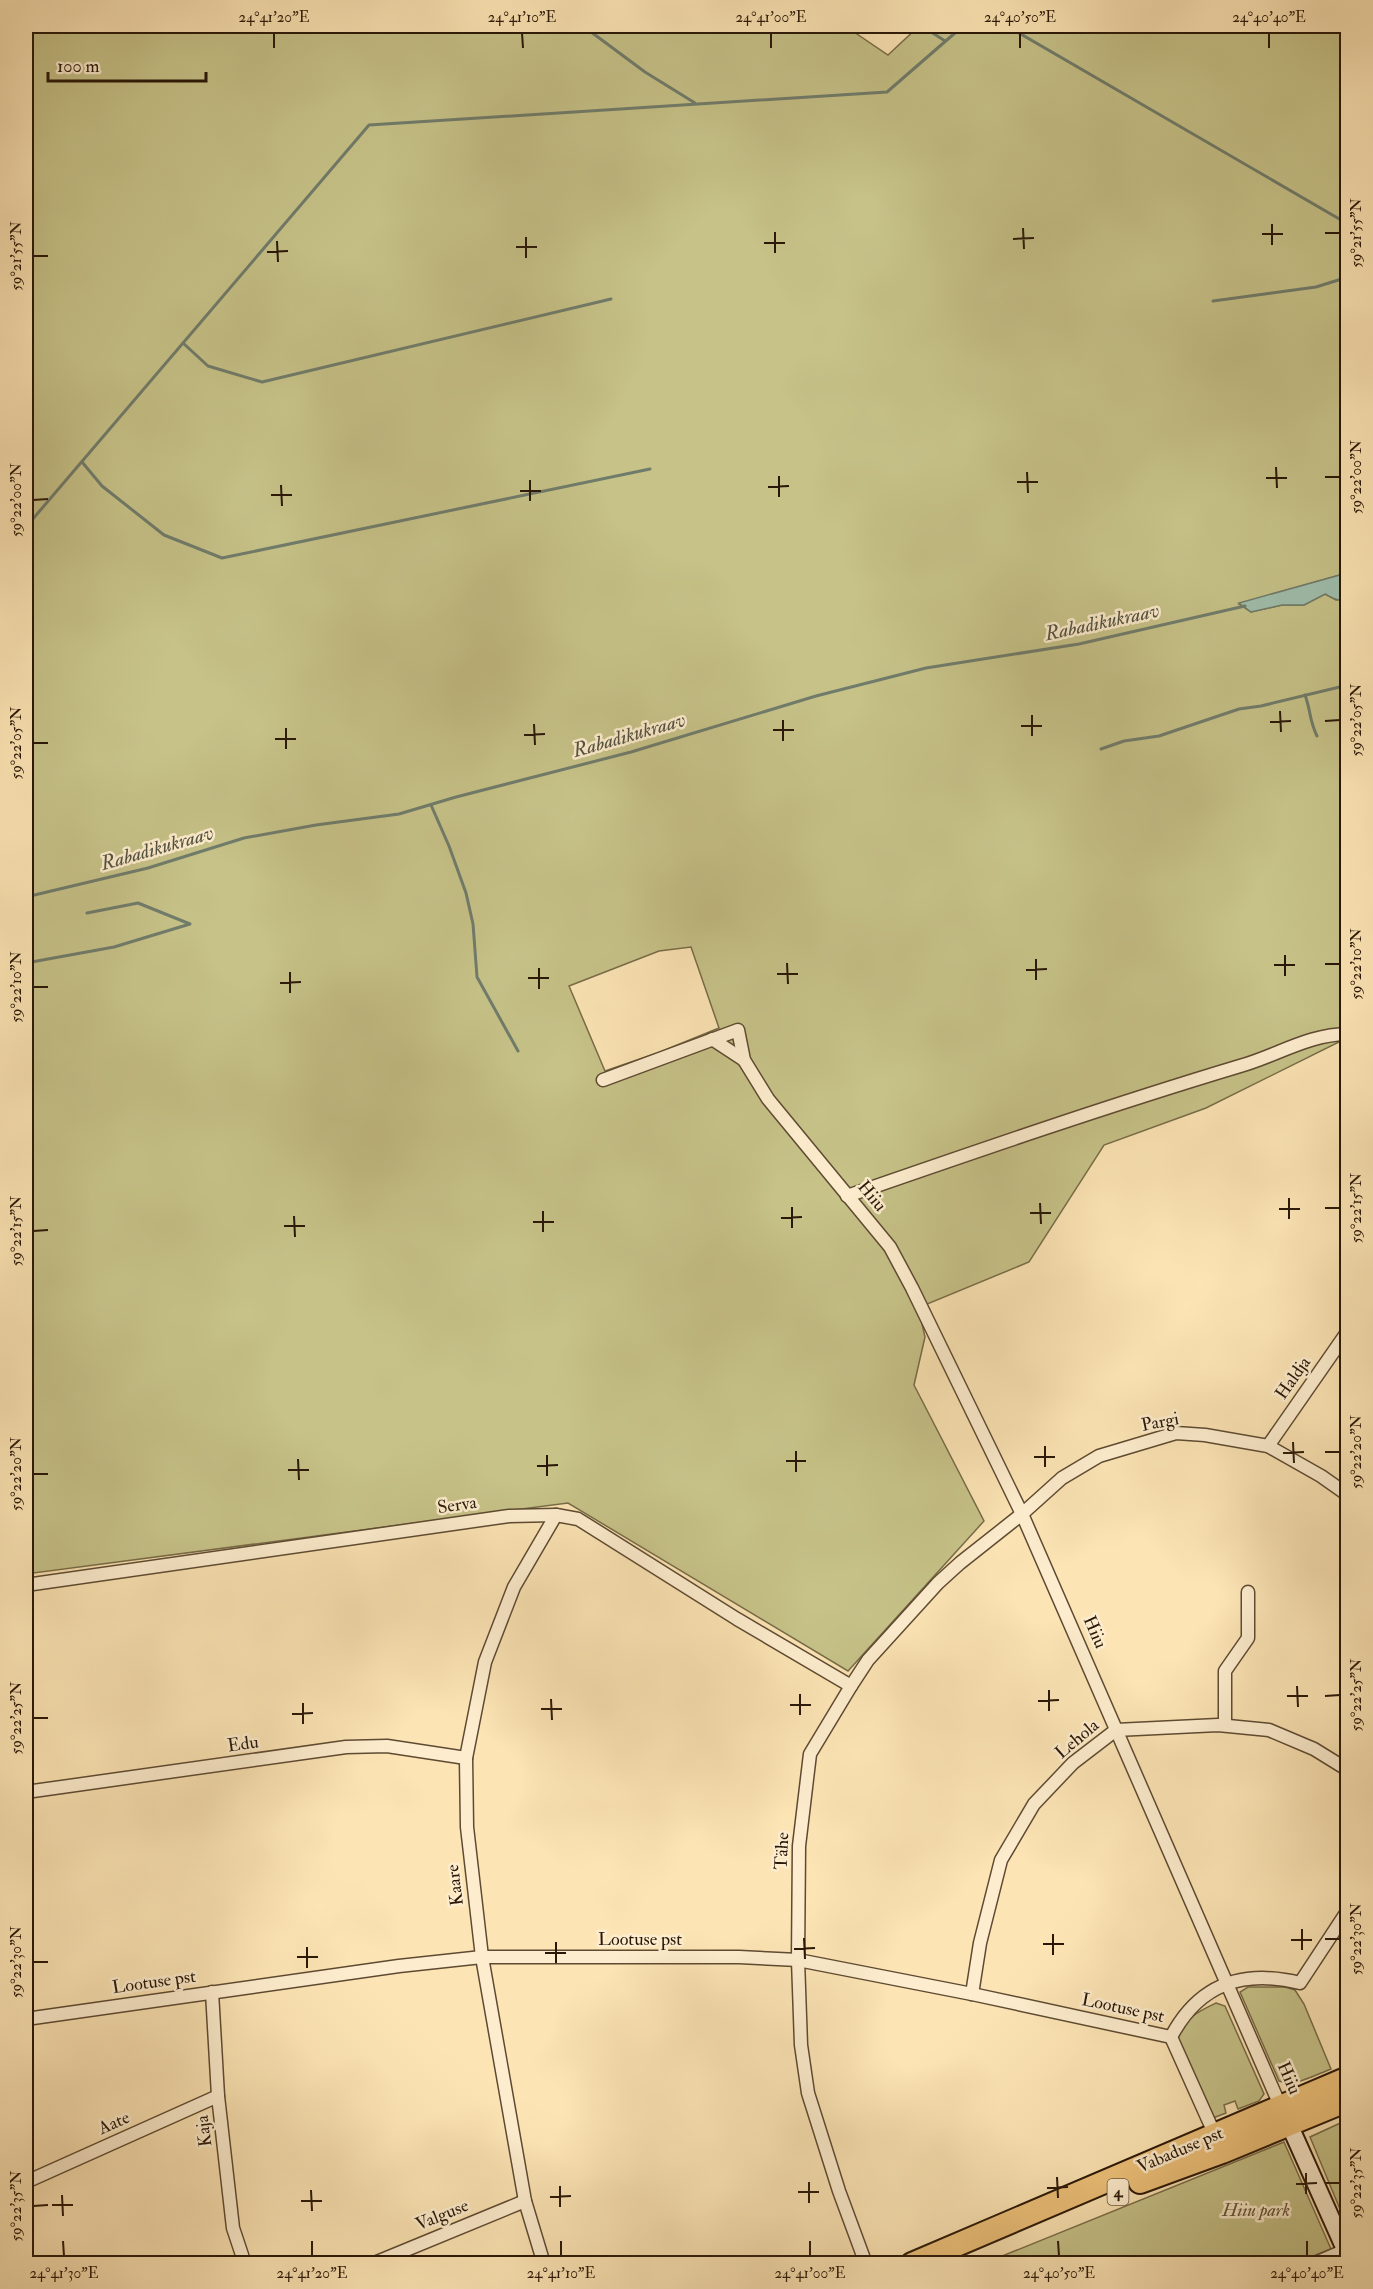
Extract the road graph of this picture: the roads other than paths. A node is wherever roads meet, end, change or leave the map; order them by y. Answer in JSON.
{"nodes":[{"id":1,"x":1347,"y":1034,"type":"edge"},
{"id":2,"x":712,"y":1039,"type":"junction"},
{"id":3,"x":744,"y":1060,"type":"junction"},
{"id":4,"x":603,"y":1080,"type":"dead end"},
{"id":5,"x":847,"y":1196,"type":"junction"},
{"id":6,"x":1347,"y":1331,"type":"edge"},
{"id":7,"x":1268,"y":1446,"type":"junction"},
{"id":8,"x":1347,"y":1495,"type":"edge"},
{"id":9,"x":1022,"y":1514,"type":"junction"},
{"id":10,"x":556,"y":1515,"type":"junction"},
{"id":11,"x":26,"y":1585,"type":"edge"},
{"id":12,"x":1248,"y":1592,"type":"dead end"},
{"id":13,"x":850,"y":1686,"type":"junction"},
{"id":14,"x":1225,"y":1725,"type":"junction"},
{"id":15,"x":1116,"y":1730,"type":"junction"},
{"id":16,"x":466,"y":1758,"type":"junction"},
{"id":17,"x":1347,"y":1770,"type":"edge"},
{"id":18,"x":26,"y":1792,"type":"edge"},
{"id":19,"x":1347,"y":1910,"type":"edge"},
{"id":20,"x":482,"y":1957,"type":"junction"},
{"id":21,"x":798,"y":1960,"type":"junction"},
{"id":22,"x":1226,"y":1984,"type":"junction"},
{"id":23,"x":212,"y":1992,"type":"junction"},
{"id":24,"x":972,"y":1994,"type":"junction"},
{"id":25,"x":26,"y":2019,"type":"edge"},
{"id":26,"x":1172,"y":2037,"type":"junction"},
{"id":27,"x":1347,"y":2078,"type":"edge"},
{"id":28,"x":218,"y":2096,"type":"junction"},
{"id":29,"x":1347,"y":2100,"type":"edge"},
{"id":30,"x":1285,"y":2116,"type":"junction"},
{"id":31,"x":1215,"y":2135,"type":"junction"},
{"id":32,"x":26,"y":2182,"type":"edge"},
{"id":33,"x":525,"y":2201,"type":"junction"},
{"id":34,"x":1347,"y":2252,"type":"edge"},
{"id":35,"x":245,"y":2264,"type":"edge"},
{"id":36,"x":372,"y":2264,"type":"edge"},
{"id":37,"x":544,"y":2264,"type":"edge"},
{"id":38,"x":866,"y":2264,"type":"edge"},
{"id":39,"x":912,"y":2264,"type":"edge"},
{"id":40,"x":949,"y":2264,"type":"edge"},
{"id":41,"x":1313,"y":2264,"type":"edge"}],
"edges":[{"from":1,"to":5,"type":"street"},
{"from":2,"to":3,"type":"street","name":"Hiiu"},
{"from":2,"to":3,"type":"street","name":"Hiiu"},
{"from":2,"to":4,"type":"street","name":"Hiiu"},
{"from":3,"to":5,"type":"street","name":"Hiiu"},
{"from":5,"to":9,"type":"street","name":"Hiiu"},
{"from":6,"to":7,"type":"street","name":"Haldja"},
{"from":7,"to":8,"type":"street","name":"Pargi"},
{"from":7,"to":9,"type":"street","name":"Pargi"},
{"from":9,"to":13,"type":"street","name":"Tähe"},
{"from":9,"to":15,"type":"street","name":"Hiiu"},
{"from":10,"to":11,"type":"street","name":"Serva"},
{"from":10,"to":13,"type":"street","name":"Serva"},
{"from":10,"to":16,"type":"street","name":"Kaare"},
{"from":12,"to":14,"type":"street"},
{"from":13,"to":21,"type":"street","name":"Tähe"},
{"from":14,"to":15,"type":"street","name":"Lehola"},
{"from":14,"to":17,"type":"street","name":"Lehola"},
{"from":15,"to":22,"type":"street","name":"Hiiu"},
{"from":15,"to":24,"type":"street","name":"Lehola"},
{"from":16,"to":18,"type":"street","name":"Edu"},
{"from":16,"to":20,"type":"street","name":"Kaare"},
{"from":19,"to":22,"type":"street","name":"Lootuse pst"},
{"from":20,"to":21,"type":"street","name":"Lootuse pst"},
{"from":20,"to":23,"type":"street","name":"Lootuse pst"},
{"from":20,"to":33,"type":"street","name":"Kaare"},
{"from":21,"to":24,"type":"street","name":"Lootuse pst"},
{"from":21,"to":38,"type":"street","name":"Tähe"},
{"from":22,"to":26,"type":"street","name":"Lootuse pst"},
{"from":22,"to":30,"type":"street","name":"Hiiu"},
{"from":23,"to":25,"type":"street","name":"Lootuse pst"},
{"from":23,"to":28,"type":"street","name":"Kaja"},
{"from":24,"to":26,"type":"street","name":"Lootuse pst"},
{"from":26,"to":31,"type":"street"},
{"from":27,"to":30,"type":"highway","name":"Vabaduse pst","number":"4"},
{"from":28,"to":32,"type":"street","name":"Aate"},
{"from":28,"to":35,"type":"street","name":"Kaja"},
{"from":29,"to":30,"type":"highway","name":"Vabaduse pst","number":"4"},
{"from":30,"to":31,"type":"highway","name":"Vabaduse pst","number":"4"},
{"from":30,"to":34,"type":"street","name":"Hiiu"},
{"from":30,"to":40,"type":"highway","name":"Vabaduse pst","number":"4"},
{"from":31,"to":39,"type":"highway","name":"Vabaduse pst","number":"4"},
{"from":33,"to":36,"type":"street","name":"Valguse"},
{"from":33,"to":37,"type":"street","name":"Kaare"},
{"from":34,"to":41,"type":"street"}]}
